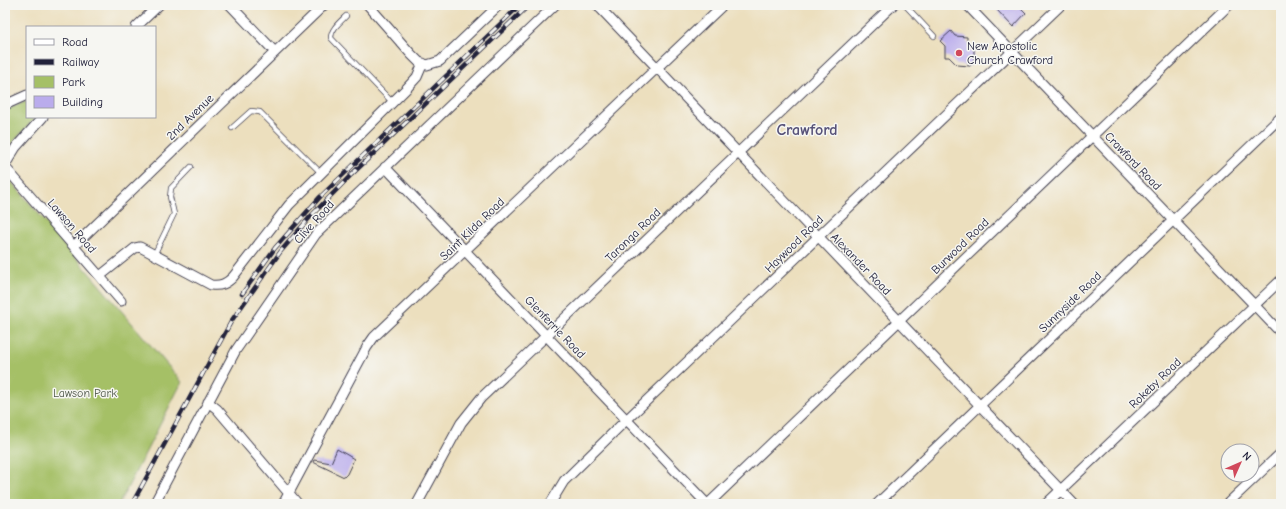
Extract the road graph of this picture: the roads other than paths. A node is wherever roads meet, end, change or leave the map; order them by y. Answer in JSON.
{"nodes":[{"id":1,"x":160,"y":5,"type":"edge"},
{"id":2,"x":230,"y":5,"type":"edge"},
{"id":3,"x":324,"y":5,"type":"edge"},
{"id":4,"x":368,"y":5,"type":"edge"},
{"id":5,"x":499,"y":5,"type":"edge"},
{"id":6,"x":555,"y":5,"type":"edge"},
{"id":7,"x":597,"y":5,"type":"edge"},
{"id":8,"x":723,"y":5,"type":"edge"},
{"id":9,"x":893,"y":5,"type":"edge"},
{"id":10,"x":905,"y":5,"type":"edge"},
{"id":11,"x":967,"y":5,"type":"edge"},
{"id":12,"x":1061,"y":5,"type":"edge"},
{"id":13,"x":1229,"y":5,"type":"edge"},
{"id":14,"x":346,"y":16,"type":"dead end"},
{"id":15,"x":137,"y":26,"type":"edge"},
{"id":16,"x":934,"y":36,"type":"dead end"},
{"id":17,"x":275,"y":52,"type":"junction"},
{"id":18,"x":1012,"y":52,"type":"junction"},
{"id":19,"x":423,"y":63,"type":"junction"},
{"id":20,"x":657,"y":68,"type":"junction"},
{"id":21,"x":26,"y":95,"type":"edge"},
{"id":22,"x":392,"y":102,"type":"junction"},
{"id":23,"x":5,"y":105,"type":"edge"},
{"id":24,"x":1281,"y":117,"type":"edge"},
{"id":25,"x":42,"y":118,"type":"edge"},
{"id":26,"x":232,"y":128,"type":"dead end"},
{"id":27,"x":1092,"y":136,"type":"junction"},
{"id":28,"x":737,"y":152,"type":"junction"},
{"id":29,"x":5,"y":166,"type":"edge"},
{"id":30,"x":191,"y":167,"type":"dead end"},
{"id":31,"x":385,"y":167,"type":"junction"},
{"id":32,"x":320,"y":172,"type":"junction"},
{"id":33,"x":1173,"y":221,"type":"junction"},
{"id":34,"x":819,"y":237,"type":"junction"},
{"id":35,"x":74,"y":246,"type":"junction"},
{"id":36,"x":466,"y":251,"type":"junction"},
{"id":37,"x":155,"y":254,"type":"junction"},
{"id":38,"x":100,"y":276,"type":"junction"},
{"id":39,"x":1281,"y":280,"type":"edge"},
{"id":40,"x":121,"y":301,"type":"dead end"},
{"id":41,"x":1254,"y":305,"type":"junction"},
{"id":42,"x":899,"y":321,"type":"junction"},
{"id":43,"x":1281,"y":333,"type":"edge"},
{"id":44,"x":546,"y":335,"type":"junction"},
{"id":45,"x":208,"y":402,"type":"junction"},
{"id":46,"x":980,"y":405,"type":"junction"},
{"id":47,"x":627,"y":420,"type":"junction"},
{"id":48,"x":1281,"y":453,"type":"edge"},
{"id":49,"x":1061,"y":490,"type":"junction"},
{"id":50,"x":289,"y":493,"type":"junction"},
{"id":51,"x":154,"y":504,"type":"edge"},
{"id":52,"x":283,"y":504,"type":"edge"},
{"id":53,"x":298,"y":504,"type":"edge"},
{"id":54,"x":417,"y":504,"type":"edge"},
{"id":55,"x":550,"y":504,"type":"edge"},
{"id":56,"x":708,"y":504,"type":"edge"},
{"id":57,"x":877,"y":504,"type":"edge"},
{"id":58,"x":1046,"y":504,"type":"edge"},
{"id":59,"x":1074,"y":504,"type":"edge"},
{"id":60,"x":1228,"y":504,"type":"edge"}],
"edges":[{"from":1,"to":15,"type":"street"},
{"from":2,"to":17,"type":"street"},
{"from":3,"to":17,"type":"street","name":"2nd Avenue"},
{"from":4,"to":19,"type":"street"},
{"from":5,"to":19,"type":"street"},
{"from":6,"to":31,"type":"street","name":"Clive Road"},
{"from":7,"to":20,"type":"street","name":"Alexander Road"},
{"from":8,"to":20,"type":"street","name":"Saint Kilda Road"},
{"from":9,"to":28,"type":"street","name":"Taronga Road"},
{"from":10,"to":16,"type":"lane"},
{"from":11,"to":18,"type":"street","name":"Crawford Road"},
{"from":12,"to":18,"type":"street","name":"Haywood Road"},
{"from":13,"to":27,"type":"street","name":"Burwood Road"},
{"from":14,"to":22,"type":"lane"},
{"from":17,"to":35,"type":"street","name":"2nd Avenue"},
{"from":18,"to":27,"type":"street","name":"Crawford Road"},
{"from":18,"to":34,"type":"street","name":"Haywood Road"},
{"from":19,"to":22,"type":"street"},
{"from":20,"to":28,"type":"street","name":"Alexander Road"},
{"from":20,"to":36,"type":"street","name":"Saint Kilda Road"},
{"from":21,"to":23,"type":"street"},
{"from":22,"to":32,"type":"street"},
{"from":24,"to":33,"type":"street","name":"Sunnyside Road"},
{"from":25,"to":29,"type":"street"},
{"from":26,"to":32,"type":"lane"},
{"from":27,"to":33,"type":"street","name":"Crawford Road"},
{"from":27,"to":42,"type":"street","name":"Burwood Road"},
{"from":28,"to":34,"type":"street","name":"Alexander Road"},
{"from":28,"to":44,"type":"street","name":"Taronga Road"},
{"from":29,"to":35,"type":"street","name":"Lawson Road"},
{"from":30,"to":37,"type":"lane"},
{"from":31,"to":36,"type":"street","name":"Glenferrie Road"},
{"from":31,"to":45,"type":"street","name":"Clive Road"},
{"from":32,"to":37,"type":"street"},
{"from":33,"to":41,"type":"street","name":"Crawford Road"},
{"from":33,"to":46,"type":"street","name":"Sunnyside Road"},
{"from":34,"to":42,"type":"street","name":"Alexander Road"},
{"from":34,"to":47,"type":"street","name":"Haywood Road"},
{"from":35,"to":38,"type":"street","name":"Lawson Road"},
{"from":36,"to":44,"type":"street","name":"Glenferrie Road"},
{"from":36,"to":50,"type":"street","name":"Saint Kilda Road"},
{"from":37,"to":38,"type":"street"},
{"from":38,"to":40,"type":"street","name":"Lawson Road"},
{"from":39,"to":41,"type":"street","name":"Rokeby Road"},
{"from":41,"to":43,"type":"street","name":"Crawford Road"},
{"from":41,"to":49,"type":"street","name":"Rokeby Road"},
{"from":42,"to":46,"type":"street","name":"Alexander Road"},
{"from":42,"to":56,"type":"street","name":"Burwood Road"},
{"from":44,"to":47,"type":"street","name":"Glenferrie Road"},
{"from":44,"to":54,"type":"street","name":"Taronga Road"},
{"from":45,"to":50,"type":"street"},
{"from":45,"to":51,"type":"street","name":"Clive Road"},
{"from":46,"to":49,"type":"street","name":"Alexander Road"},
{"from":46,"to":57,"type":"street","name":"Sunnyside Road"},
{"from":47,"to":55,"type":"street","name":"Haywood Road"},
{"from":47,"to":56,"type":"street","name":"Glenferrie Road"},
{"from":48,"to":60,"type":"street"},
{"from":49,"to":58,"type":"street","name":"Rokeby Road"},
{"from":49,"to":59,"type":"street","name":"Alexander Road"},
{"from":50,"to":52,"type":"street","name":"Saint Kilda Road"},
{"from":50,"to":53,"type":"street"}]}
